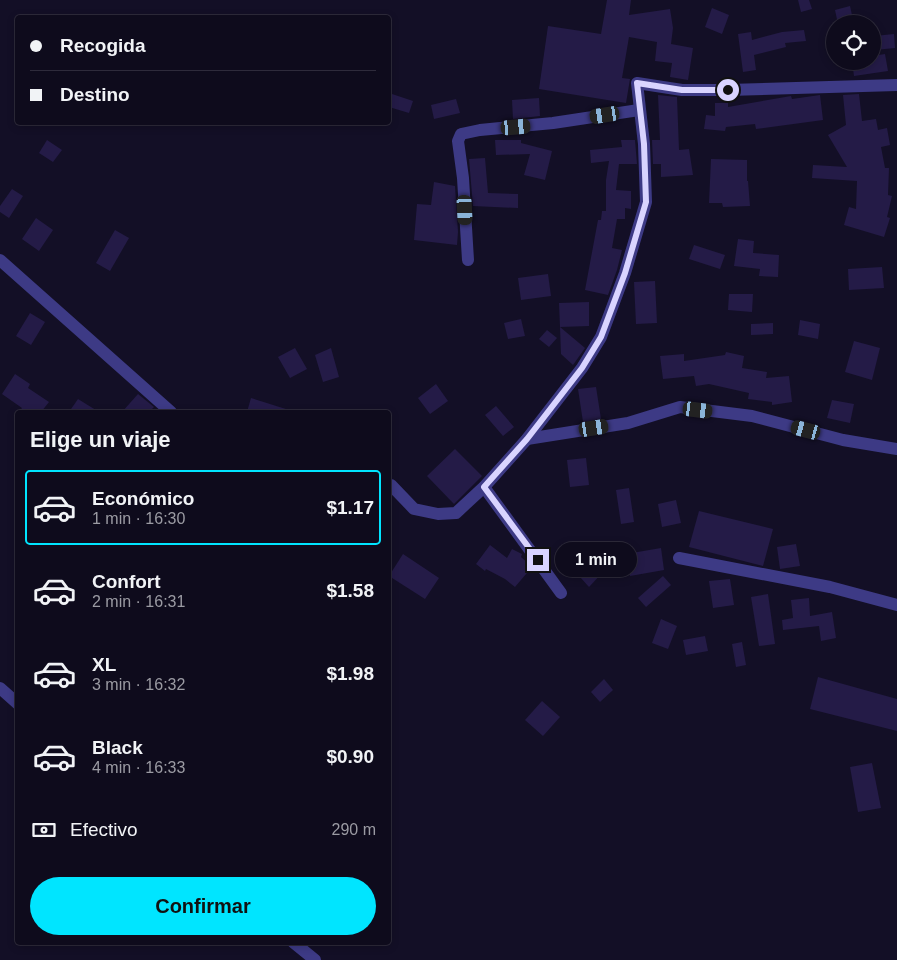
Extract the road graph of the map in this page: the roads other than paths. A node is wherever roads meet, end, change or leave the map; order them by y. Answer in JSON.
{"nodes":[{"id":1,"x":897,"y":85,"type":"edge"},
{"id":2,"x":639,"y":110,"type":"junction"},
{"id":3,"x":0,"y":260,"type":"edge"},
{"id":4,"x":468,"y":260,"type":"dead end"},
{"id":5,"x":169,"y":410,"type":"edge"},
{"id":6,"x":527,"y":439,"type":"junction"},
{"id":7,"x":897,"y":449,"type":"edge"},
{"id":8,"x":484,"y":487,"type":"junction"},
{"id":9,"x":391,"y":490,"type":"edge"},
{"id":10,"x":679,"y":558,"type":"dead end"},
{"id":11,"x":561,"y":593,"type":"dead end"},
{"id":12,"x":897,"y":605,"type":"edge"},
{"id":13,"x":0,"y":688,"type":"edge"},
{"id":14,"x":15,"y":701,"type":"edge"},
{"id":15,"x":297,"y":945,"type":"edge"},
{"id":16,"x":315,"y":960,"type":"edge"}],
"edges":[{"from":1,"to":2,"type":"street"},
{"from":2,"to":4,"type":"street"},
{"from":2,"to":6,"type":"street"},
{"from":3,"to":5,"type":"street"},
{"from":6,"to":7,"type":"street"},
{"from":6,"to":8,"type":"street"},
{"from":8,"to":9,"type":"street"},
{"from":8,"to":11,"type":"street"},
{"from":10,"to":12,"type":"street"},
{"from":13,"to":14,"type":"street"},
{"from":15,"to":16,"type":"street"}]}
